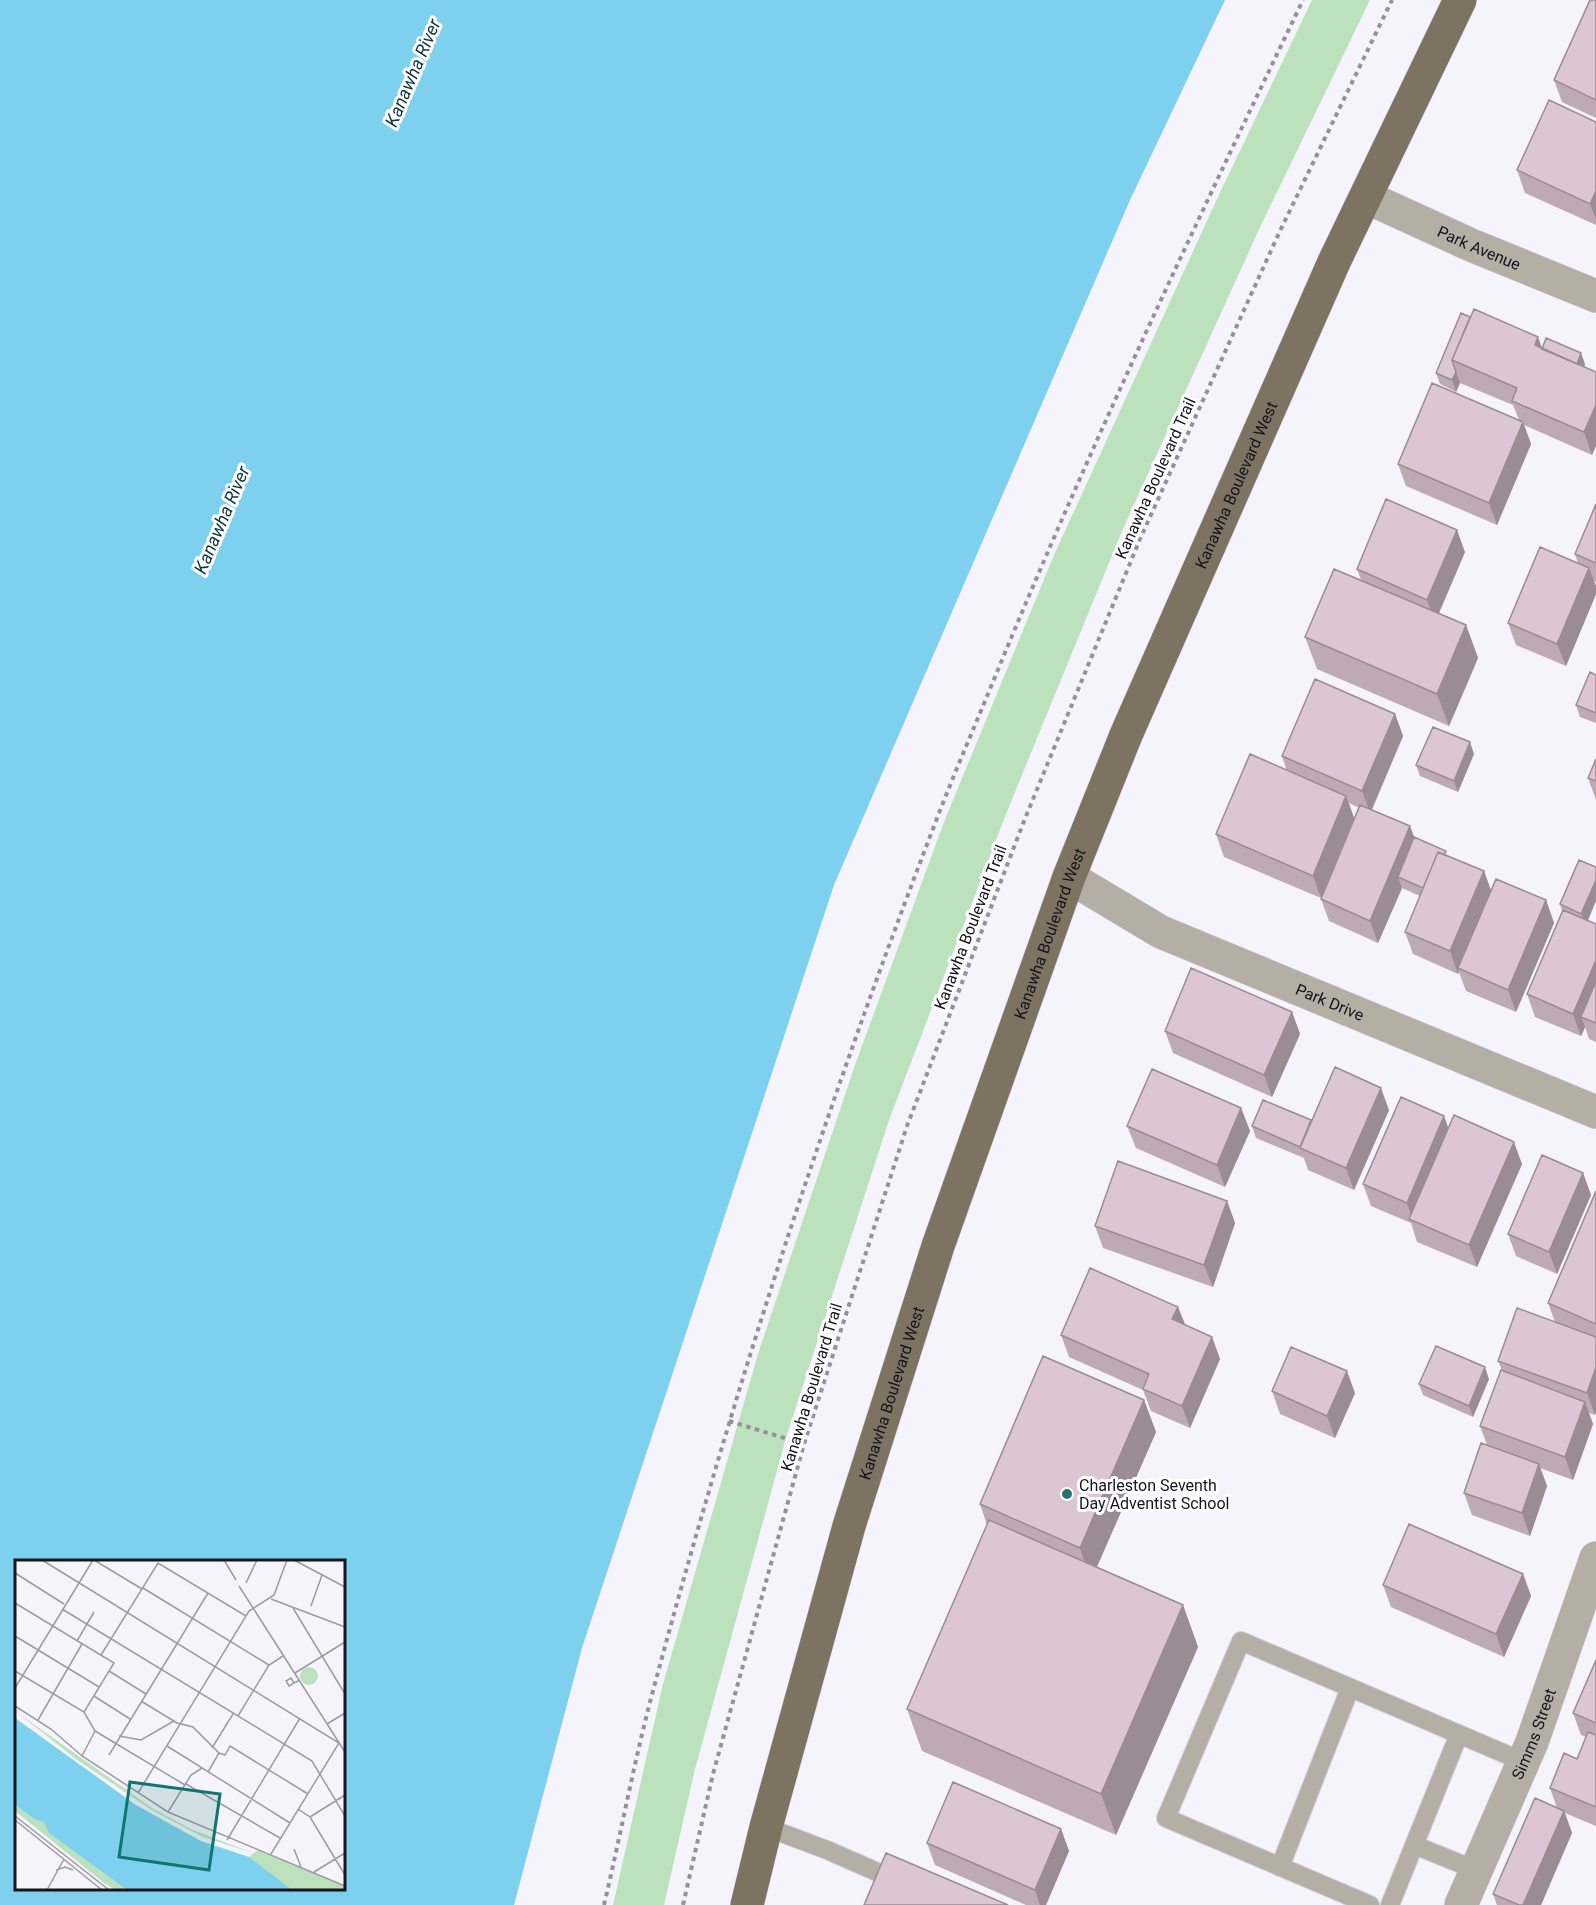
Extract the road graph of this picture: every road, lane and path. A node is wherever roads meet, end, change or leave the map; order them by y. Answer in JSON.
{"nodes":[{"id":1,"x":1303,"y":0,"type":"edge"},
{"id":2,"x":1392,"y":0,"type":"edge"},
{"id":3,"x":1460,"y":0,"type":"edge"},
{"id":4,"x":1366,"y":197,"type":"junction"},
{"id":5,"x":1596,"y":296,"type":"edge"},
{"id":6,"x":1069,"y":877,"type":"junction"},
{"id":7,"x":1596,"y":1112,"type":"edge"},
{"id":8,"x":729,"y":1421,"type":"junction"},
{"id":9,"x":804,"y":1444,"type":"junction"},
{"id":10,"x":1596,"y":1558,"type":"edge"},
{"id":11,"x":1350,"y":1688,"type":"junction"},
{"id":12,"x":1460,"y":1734,"type":"junction"},
{"id":13,"x":1524,"y":1762,"type":"junction"},
{"id":14,"x":766,"y":1827,"type":"junction"},
{"id":15,"x":1414,"y":1845,"type":"junction"},
{"id":16,"x":1280,"y":1867,"type":"junction"},
{"id":17,"x":1476,"y":1870,"type":"junction"},
{"id":18,"x":911,"y":1887,"type":"edge"},
{"id":19,"x":604,"y":1905,"type":"edge"},
{"id":20,"x":684,"y":1905,"type":"edge"},
{"id":21,"x":747,"y":1905,"type":"edge"},
{"id":22,"x":1370,"y":1905,"type":"edge"},
{"id":23,"x":1390,"y":1905,"type":"edge"},
{"id":24,"x":1461,"y":1905,"type":"edge"}],
"edges":[{"from":1,"to":8,"type":"path"},
{"from":2,"to":9,"type":"path","name":"Kanawha Boulevard Trail"},
{"from":3,"to":4,"type":"main road","name":"Kanawha Boulevard West"},
{"from":4,"to":5,"type":"street","name":"Park Avenue"},
{"from":4,"to":6,"type":"main road","name":"Kanawha Boulevard West"},
{"from":6,"to":7,"type":"street","name":"Park Drive"},
{"from":6,"to":14,"type":"main road","name":"Kanawha Boulevard West"},
{"from":8,"to":9,"type":"path"},
{"from":8,"to":19,"type":"path"},
{"from":9,"to":20,"type":"path","name":"Kanawha Boulevard Trail"},
{"from":10,"to":13,"type":"street","name":"Simms Street"},
{"from":11,"to":12,"type":"lane"},
{"from":11,"to":16,"type":"lane"},
{"from":11,"to":16,"type":"lane"},
{"from":12,"to":13,"type":"lane"},
{"from":12,"to":15,"type":"lane"},
{"from":13,"to":17,"type":"street","name":"Simms Street"},
{"from":14,"to":18,"type":"lane"},
{"from":14,"to":21,"type":"main road","name":"Kanawha Boulevard West"},
{"from":15,"to":17,"type":"lane"},
{"from":15,"to":23,"type":"lane"},
{"from":16,"to":22,"type":"lane"},
{"from":17,"to":24,"type":"street","name":"Simms Street"}]}
